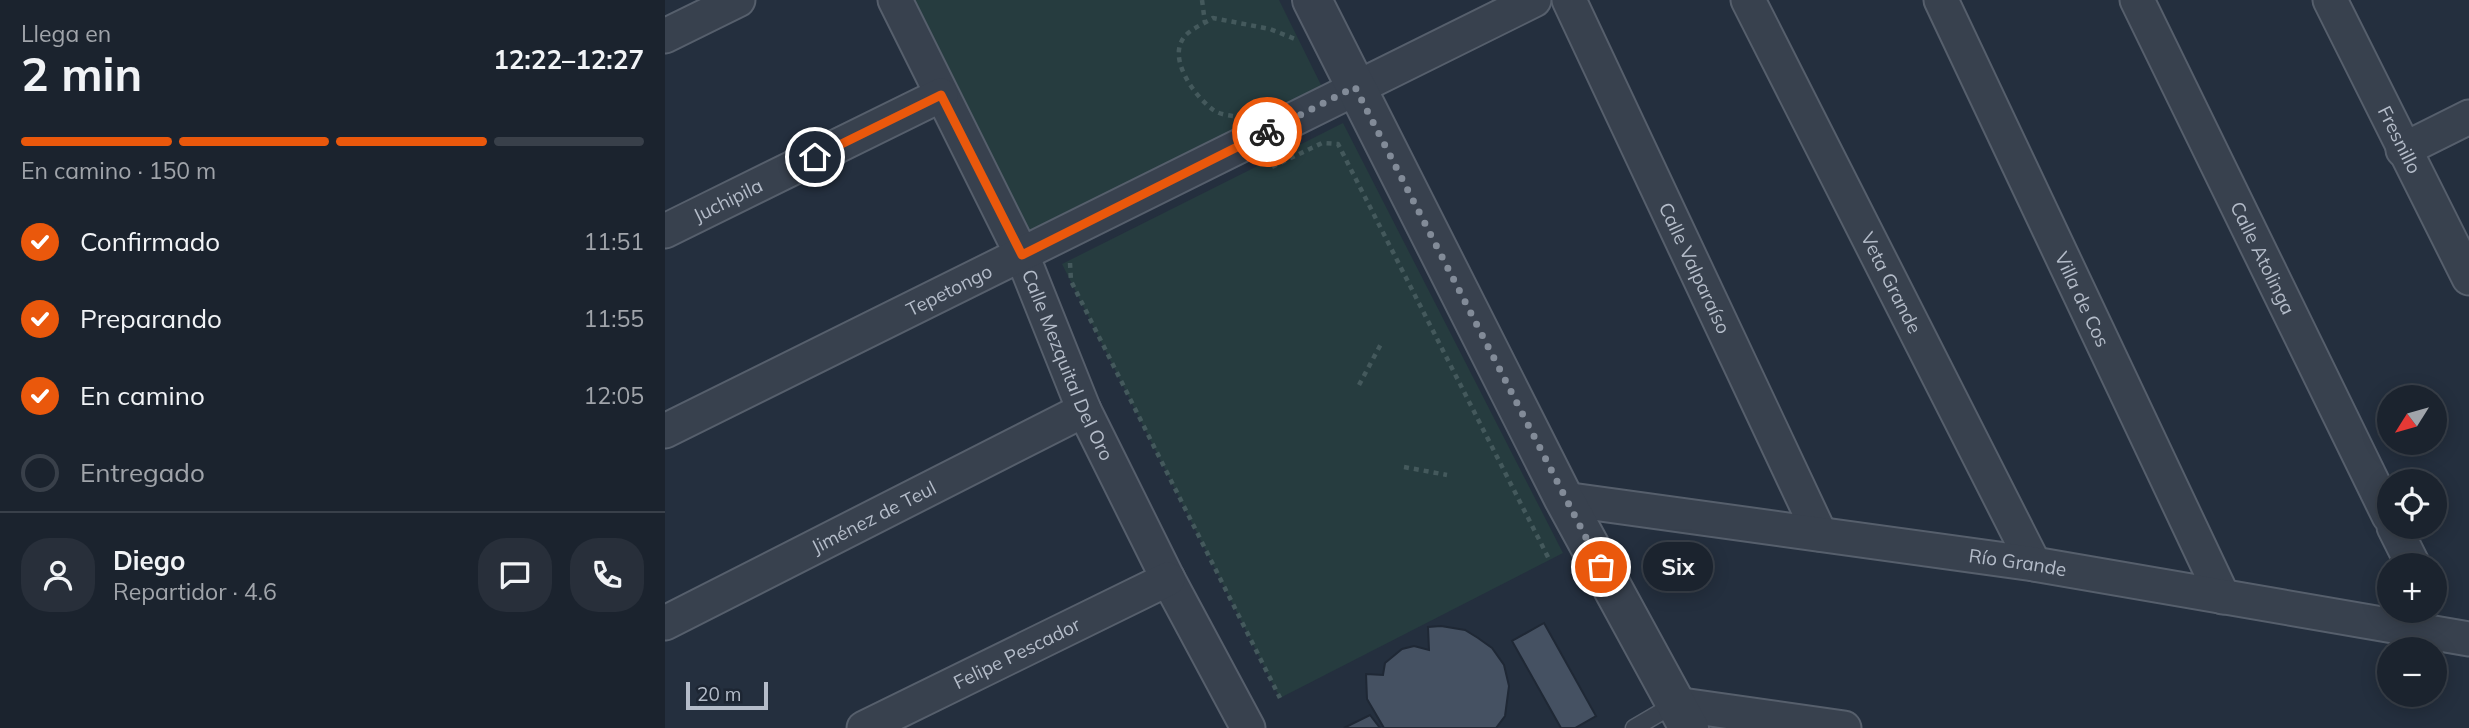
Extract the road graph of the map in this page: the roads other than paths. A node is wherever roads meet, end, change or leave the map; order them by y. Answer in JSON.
{"nodes":[{"id":1,"x":738,"y":0,"type":"edge"},
{"id":2,"x":895,"y":0,"type":"edge"},
{"id":3,"x":1312,"y":0,"type":"edge"},
{"id":4,"x":1534,"y":0,"type":"edge"},
{"id":5,"x":1569,"y":0,"type":"edge"},
{"id":6,"x":1748,"y":0,"type":"edge"},
{"id":7,"x":1941,"y":0,"type":"edge"},
{"id":8,"x":2137,"y":0,"type":"edge"},
{"id":9,"x":2330,"y":0,"type":"edge"},
{"id":10,"x":665,"y":36,"type":"edge"},
{"id":11,"x":1355,"y":87,"type":"junction"},
{"id":12,"x":941,"y":95,"type":"junction"},
{"id":13,"x":2469,"y":117,"type":"edge"},
{"id":14,"x":2403,"y":150,"type":"junction"},
{"id":15,"x":665,"y":231,"type":"edge"},
{"id":16,"x":1022,"y":255,"type":"junction"},
{"id":17,"x":2469,"y":278,"type":"edge"},
{"id":18,"x":1084,"y":410,"type":"junction"},
{"id":19,"x":665,"y":431,"type":"edge"},
{"id":20,"x":2377,"y":491,"type":"edge"},
{"id":21,"x":1564,"y":499,"type":"junction"},
{"id":22,"x":1820,"y":534,"type":"junction"},
{"id":23,"x":2034,"y":564,"type":"junction"},
{"id":24,"x":1168,"y":579,"type":"junction"},
{"id":25,"x":2223,"y":597,"type":"junction"},
{"id":26,"x":665,"y":623,"type":"edge"},
{"id":27,"x":2450,"y":628,"type":"edge"},
{"id":28,"x":1682,"y":716,"type":"edge"},
{"id":29,"x":863,"y":728,"type":"edge"},
{"id":30,"x":1248,"y":728,"type":"edge"},
{"id":31,"x":1634,"y":728,"type":"edge"},
{"id":32,"x":1844,"y":728,"type":"edge"}],
"edges":[{"from":1,"to":10,"type":"street"},
{"from":2,"to":12,"type":"street","name":"Calle Mezquital Del Oro"},
{"from":3,"to":11,"type":"street"},
{"from":4,"to":11,"type":"street","name":"Tepetongo"},
{"from":5,"to":22,"type":"street","name":"Calle Valparaíso"},
{"from":6,"to":23,"type":"street","name":"Veta Grande"},
{"from":7,"to":25,"type":"street","name":"Villa de Cos"},
{"from":8,"to":20,"type":"street","name":"Calle Atolinga"},
{"from":9,"to":14,"type":"street","name":"Fresnillo"},
{"from":11,"to":16,"type":"street","name":"Tepetongo"},
{"from":11,"to":21,"type":"street"},
{"from":12,"to":15,"type":"street","name":"Juchipila"},
{"from":12,"to":16,"type":"street","name":"Calle Mezquital Del Oro"},
{"from":13,"to":14,"type":"street"},
{"from":14,"to":17,"type":"street","name":"Fresnillo"},
{"from":16,"to":18,"type":"street","name":"Calle Mezquital Del Oro"},
{"from":16,"to":19,"type":"street","name":"Tepetongo"},
{"from":18,"to":24,"type":"street","name":"Calle Mezquital Del Oro"},
{"from":18,"to":26,"type":"street","name":"Jiménez de Teul"},
{"from":21,"to":22,"type":"street","name":"Río Grande"},
{"from":21,"to":28,"type":"street"},
{"from":22,"to":23,"type":"street","name":"Río Grande"},
{"from":23,"to":25,"type":"street","name":"Río Grande"},
{"from":24,"to":29,"type":"street","name":"Felipe Pescador"},
{"from":24,"to":30,"type":"street","name":"Calle Mezquital Del Oro"},
{"from":25,"to":27,"type":"street","name":"Río Grande"},
{"from":28,"to":31,"type":"lane"},
{"from":28,"to":32,"type":"street"}]}
